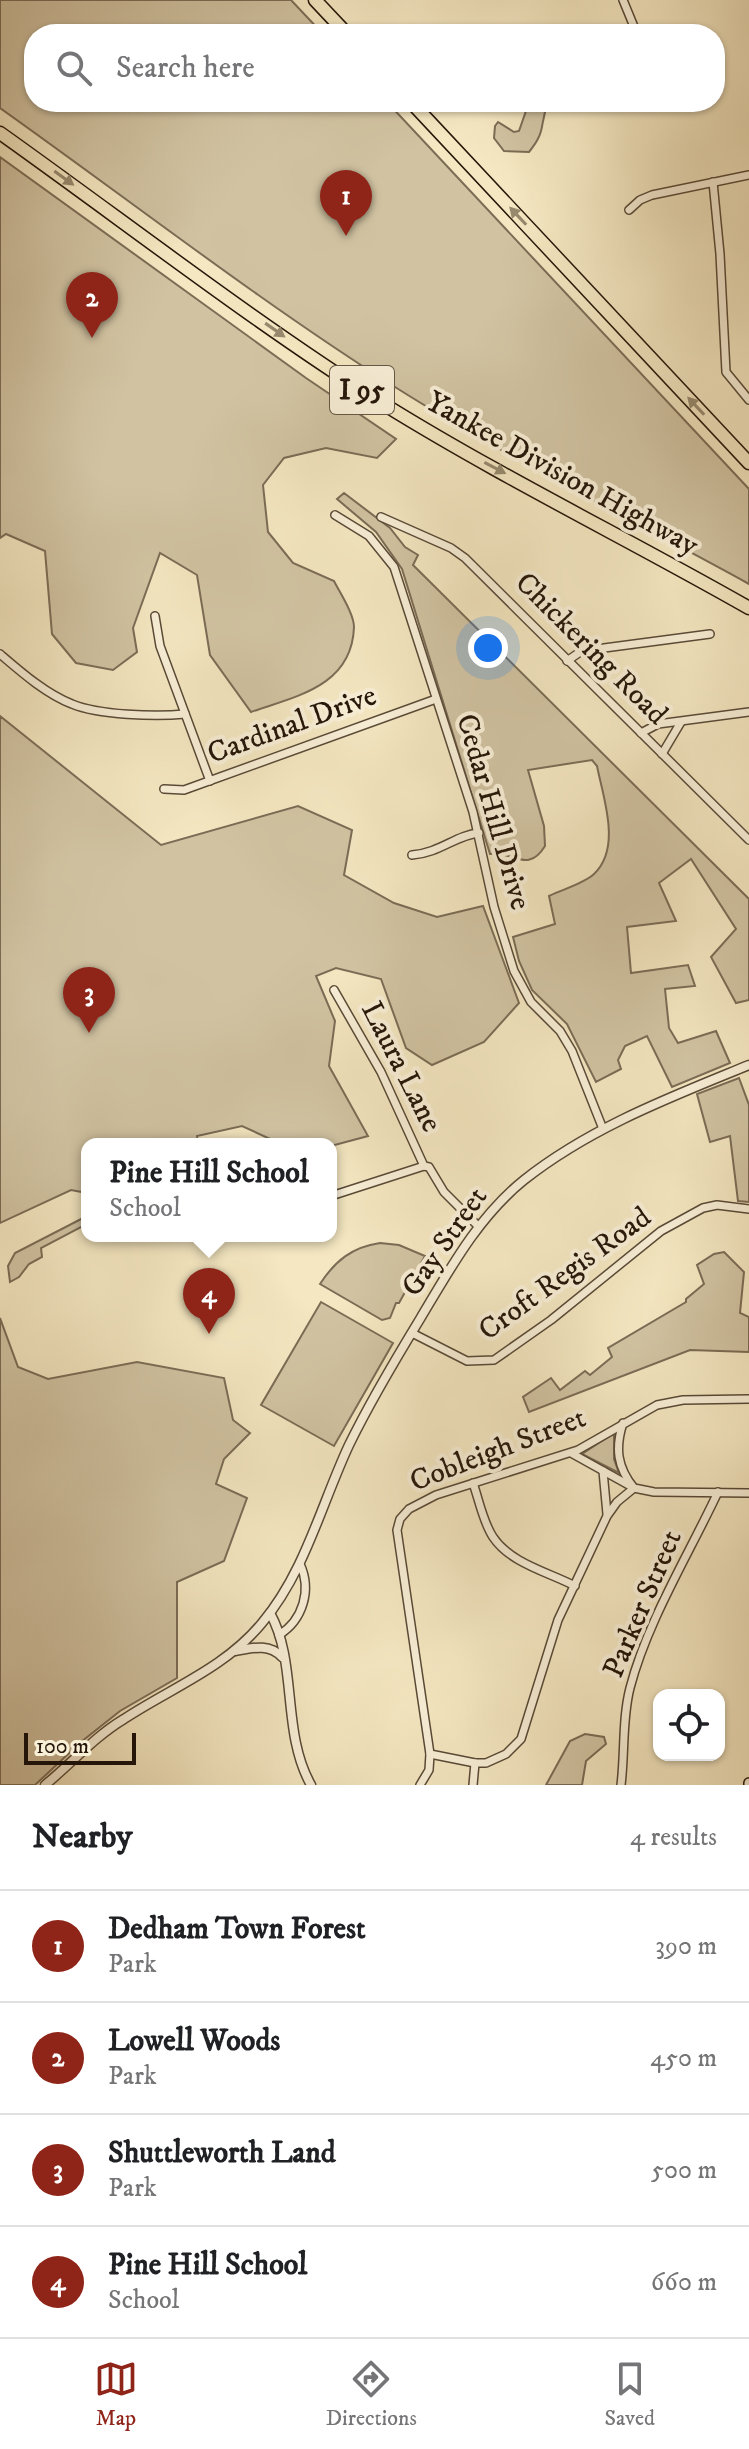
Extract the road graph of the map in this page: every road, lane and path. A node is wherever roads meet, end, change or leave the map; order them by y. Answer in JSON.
{"nodes":[{"id":1,"x":315,"y":0,"type":"edge"},
{"id":2,"x":623,"y":0,"type":"edge"},
{"id":3,"x":338,"y":24,"type":"edge"},
{"id":4,"x":633,"y":24,"type":"edge"},
{"id":5,"x":420,"y":112,"type":"edge"},
{"id":6,"x":0,"y":133,"type":"edge"},
{"id":7,"x":749,"y":175,"type":"edge"},
{"id":8,"x":713,"y":182,"type":"junction"},
{"id":9,"x":629,"y":210,"type":"dead end"},
{"id":10,"x":749,"y":400,"type":"edge"},
{"id":11,"x":749,"y":463,"type":"edge"},
{"id":12,"x":335,"y":515,"type":"dead end"},
{"id":13,"x":381,"y":517,"type":"dead end"},
{"id":14,"x":749,"y":608,"type":"edge"},
{"id":15,"x":155,"y":616,"type":"dead end"},
{"id":16,"x":710,"y":634,"type":"dead end"},
{"id":17,"x":0,"y":654,"type":"edge"},
{"id":18,"x":567,"y":661,"type":"junction"},
{"id":19,"x":436,"y":699,"type":"junction"},
{"id":20,"x":749,"y":712,"type":"edge"},
{"id":21,"x":185,"y":714,"type":"junction"},
{"id":22,"x":681,"y":722,"type":"junction"},
{"id":23,"x":641,"y":733,"type":"junction"},
{"id":24,"x":662,"y":754,"type":"junction"},
{"id":25,"x":210,"y":781,"type":"junction"},
{"id":26,"x":164,"y":789,"type":"dead end"},
{"id":27,"x":479,"y":833,"type":"junction"},
{"id":28,"x":749,"y":840,"type":"edge"},
{"id":29,"x":412,"y":855,"type":"dead end"},
{"id":30,"x":334,"y":990,"type":"dead end"},
{"id":31,"x":749,"y":1065,"type":"edge"},
{"id":32,"x":603,"y":1129,"type":"junction"},
{"id":33,"x":424,"y":1166,"type":"junction"},
{"id":34,"x":337,"y":1194,"type":"edge"},
{"id":35,"x":749,"y":1209,"type":"edge"},
{"id":36,"x":478,"y":1226,"type":"junction"},
{"id":37,"x":412,"y":1333,"type":"junction"},
{"id":38,"x":749,"y":1399,"type":"edge"},
{"id":39,"x":623,"y":1423,"type":"junction"},
{"id":40,"x":571,"y":1453,"type":"junction"},
{"id":41,"x":603,"y":1471,"type":"junction"},
{"id":42,"x":473,"y":1483,"type":"junction"},
{"id":43,"x":634,"y":1488,"type":"junction"},
{"id":44,"x":718,"y":1492,"type":"junction"},
{"id":45,"x":749,"y":1493,"type":"edge"},
{"id":46,"x":607,"y":1516,"type":"junction"},
{"id":47,"x":300,"y":1564,"type":"junction"},
{"id":48,"x":575,"y":1586,"type":"junction"},
{"id":49,"x":270,"y":1613,"type":"junction"},
{"id":50,"x":279,"y":1635,"type":"junction"},
{"id":51,"x":234,"y":1651,"type":"junction"},
{"id":52,"x":284,"y":1661,"type":"junction"},
{"id":53,"x":430,"y":1754,"type":"junction"},
{"id":54,"x":475,"y":1763,"type":"junction"},
{"id":55,"x":54,"y":1777,"type":"junction"},
{"id":56,"x":45,"y":1785,"type":"edge"},
{"id":57,"x":61,"y":1785,"type":"edge"},
{"id":58,"x":311,"y":1785,"type":"edge"},
{"id":59,"x":420,"y":1785,"type":"edge"},
{"id":60,"x":473,"y":1785,"type":"edge"},
{"id":61,"x":621,"y":1785,"type":"edge"}],
"edges":[{"from":1,"to":3,"type":"highway"},
{"from":2,"to":4,"type":"street"},
{"from":11,"to":5,"type":"highway","one_way":true},
{"from":6,"to":14,"type":"highway","name":"Yankee Division Highway","number":"I 95","one_way":true},
{"from":7,"to":8,"type":"street"},
{"from":8,"to":9,"type":"street"},
{"from":8,"to":10,"type":"street"},
{"from":12,"to":19,"type":"street","name":"Cedar Hill Drive"},
{"from":13,"to":18,"type":"street","name":"Chickering Road"},
{"from":15,"to":21,"type":"street"},
{"from":16,"to":18,"type":"street"},
{"from":17,"to":21,"type":"street"},
{"from":18,"to":23,"type":"street","name":"Chickering Road"},
{"from":19,"to":25,"type":"street","name":"Cardinal Drive"},
{"from":19,"to":27,"type":"street","name":"Cedar Hill Drive"},
{"from":20,"to":22,"type":"street"},
{"from":21,"to":25,"type":"street"},
{"from":22,"to":23,"type":"street"},
{"from":22,"to":24,"type":"street"},
{"from":23,"to":24,"type":"street","name":"Chickering Road"},
{"from":24,"to":28,"type":"street","name":"Chickering Road"},
{"from":25,"to":26,"type":"street","name":"Cardinal Drive"},
{"from":27,"to":29,"type":"street"},
{"from":27,"to":32,"type":"street","name":"Cedar Hill Drive"},
{"from":30,"to":33,"type":"street","name":"Laura Lane"},
{"from":31,"to":32,"type":"street","name":"Gay Street"},
{"from":32,"to":36,"type":"street","name":"Gay Street"},
{"from":33,"to":34,"type":"street","name":"Laura Lane"},
{"from":33,"to":36,"type":"street","name":"Laura Lane"},
{"from":35,"to":37,"type":"street","name":"Croft Regis Road"},
{"from":36,"to":37,"type":"street","name":"Gay Street"},
{"from":37,"to":47,"type":"street","name":"Gay Street"},
{"from":38,"to":39,"type":"street","name":"Cobleigh Street"},
{"from":39,"to":40,"type":"street","name":"Cobleigh Street"},
{"from":39,"to":43,"type":"street"},
{"from":40,"to":41,"type":"street"},
{"from":40,"to":42,"type":"street","name":"Cobleigh Street"},
{"from":41,"to":43,"type":"street"},
{"from":41,"to":46,"type":"street"},
{"from":42,"to":48,"type":"street"},
{"from":42,"to":53,"type":"street","name":"Cobleigh Street"},
{"from":43,"to":44,"type":"street"},
{"from":43,"to":46,"type":"street"},
{"from":44,"to":45,"type":"street"},
{"from":44,"to":61,"type":"street","name":"Parker Street"},
{"from":46,"to":48,"type":"street"},
{"from":47,"to":49,"type":"street","name":"Gay Street"},
{"from":47,"to":50,"type":"street","name":"Gay Street"},
{"from":48,"to":54,"type":"street"},
{"from":49,"to":50,"type":"street"},
{"from":49,"to":51,"type":"street","name":"Gay Street"},
{"from":50,"to":52,"type":"street"},
{"from":51,"to":52,"type":"street"},
{"from":51,"to":55,"type":"street","name":"Gay Street"},
{"from":52,"to":58,"type":"street"},
{"from":53,"to":54,"type":"street"},
{"from":53,"to":59,"type":"street"},
{"from":54,"to":60,"type":"street"},
{"from":55,"to":56,"type":"street","name":"Gay Street"},
{"from":55,"to":57,"type":"street"}]}
